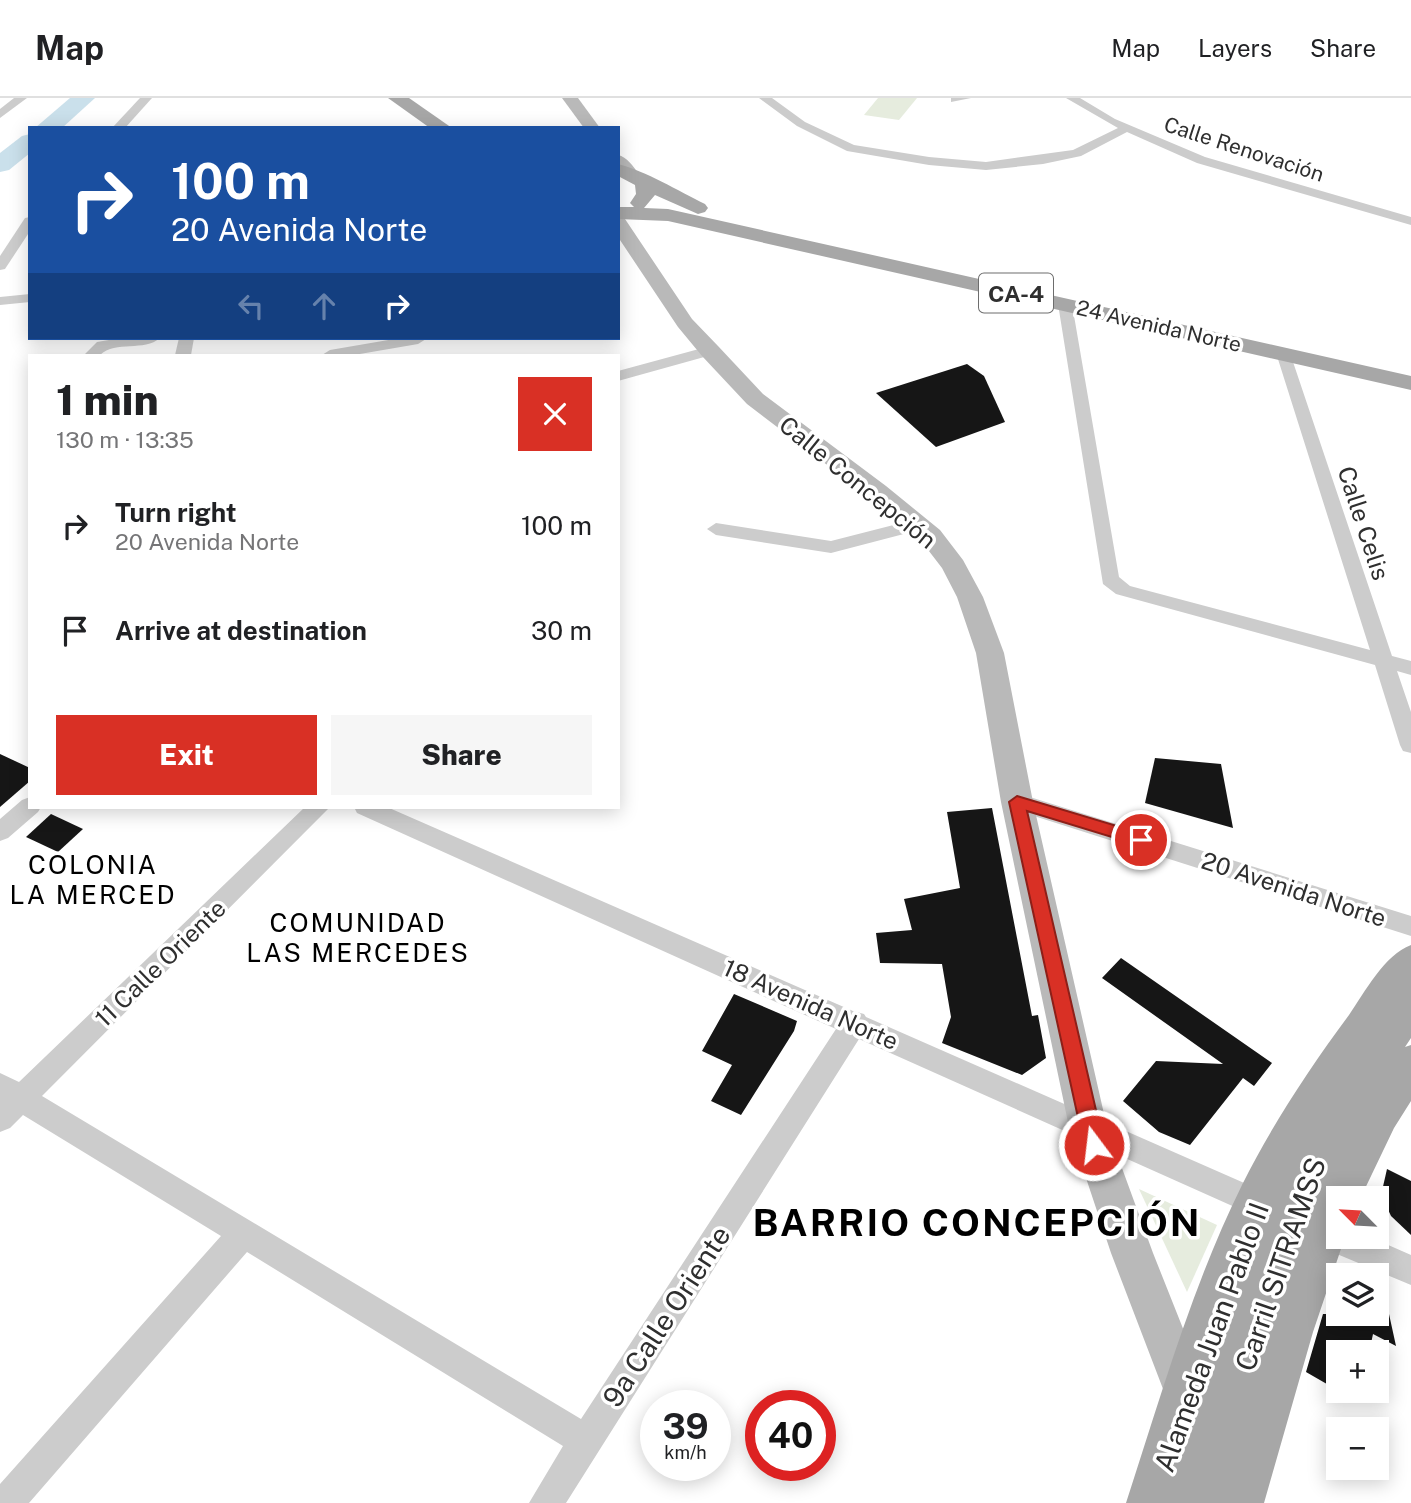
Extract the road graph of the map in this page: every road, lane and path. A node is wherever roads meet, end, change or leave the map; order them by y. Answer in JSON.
{"nodes":[{"id":1,"x":22,"y":98,"type":"edge"},
{"id":2,"x":146,"y":98,"type":"edge"},
{"id":3,"x":397,"y":98,"type":"edge"},
{"id":4,"x":559,"y":98,"type":"edge"},
{"id":5,"x":570,"y":98,"type":"edge"},
{"id":6,"x":765,"y":98,"type":"edge"},
{"id":7,"x":1072,"y":98,"type":"edge"},
{"id":8,"x":378,"y":103,"type":"dead end"},
{"id":9,"x":0,"y":116,"type":"edge"},
{"id":10,"x":120,"y":126,"type":"edge"},
{"id":11,"x":407,"y":126,"type":"edge"},
{"id":12,"x":440,"y":126,"type":"edge"},
{"id":13,"x":570,"y":126,"type":"edge"},
{"id":14,"x":591,"y":126,"type":"edge"},
{"id":15,"x":1127,"y":128,"type":"junction"},
{"id":16,"x":627,"y":171,"type":"edge"},
{"id":17,"x":620,"y":216,"type":"edge"},
{"id":18,"x":620,"y":217,"type":"edge"},
{"id":19,"x":620,"y":220,"type":"edge"},
{"id":20,"x":1411,"y":221,"type":"edge"},
{"id":21,"x":28,"y":224,"type":"edge"},
{"id":22,"x":0,"y":266,"type":"edge"},
{"id":23,"x":28,"y":298,"type":"edge"},
{"id":24,"x":0,"y":301,"type":"edge"},
{"id":25,"x":1065,"y":304,"type":"junction"},
{"id":26,"x":138,"y":340,"type":"edge"},
{"id":27,"x":412,"y":340,"type":"edge"},
{"id":28,"x":418,"y":340,"type":"edge"},
{"id":29,"x":710,"y":351,"type":"junction"},
{"id":30,"x":93,"y":354,"type":"edge"},
{"id":31,"x":335,"y":354,"type":"edge"},
{"id":32,"x":430,"y":354,"type":"edge"},
{"id":33,"x":1285,"y":356,"type":"junction"},
{"id":34,"x":1411,"y":370,"type":"edge"},
{"id":35,"x":620,"y":375,"type":"edge"},
{"id":36,"x":1411,"y":383,"type":"edge"},
{"id":37,"x":917,"y":525,"type":"junction"},
{"id":38,"x":716,"y":529,"type":"dead end"},
{"id":39,"x":1383,"y":661,"type":"junction"},
{"id":40,"x":1411,"y":668,"type":"edge"},
{"id":41,"x":1411,"y":745,"type":"edge"},
{"id":42,"x":1017,"y":802,"type":"junction"},
{"id":43,"x":28,"y":808,"type":"edge"},
{"id":44,"x":317,"y":809,"type":"edge"},
{"id":45,"x":370,"y":809,"type":"edge"},
{"id":46,"x":0,"y":832,"type":"edge"},
{"id":47,"x":1411,"y":926,"type":"edge"},
{"id":48,"x":1411,"y":962,"type":"edge"},
{"id":49,"x":1411,"y":1004,"type":"edge"},
{"id":50,"x":855,"y":1023,"type":"junction"},
{"id":51,"x":1411,"y":1064,"type":"edge"},
{"id":52,"x":7,"y":1102,"type":"edge"},
{"id":53,"x":1088,"y":1127,"type":"junction"},
{"id":54,"x":1256,"y":1203,"type":"junction"},
{"id":55,"x":1324,"y":1233,"type":"junction"},
{"id":56,"x":243,"y":1234,"type":"junction"},
{"id":57,"x":1411,"y":1270,"type":"edge"},
{"id":58,"x":1187,"y":1394,"type":"junction"},
{"id":59,"x":586,"y":1441,"type":"junction"},
{"id":60,"x":1209,"y":1481,"type":"edge"},
{"id":61,"x":6,"y":1503,"type":"edge"},
{"id":62,"x":546,"y":1503,"type":"edge"},
{"id":63,"x":1152,"y":1503,"type":"edge"},
{"id":64,"x":1237,"y":1503,"type":"edge"}],
"edges":[{"from":1,"to":9,"type":"street"},
{"from":2,"to":10,"type":"street"},
{"from":3,"to":12,"type":"main road"},
{"from":4,"to":13,"type":"street"},
{"from":5,"to":14,"type":"street"},
{"from":6,"to":15,"type":"street"},
{"from":7,"to":15,"type":"street","name":"Calle Renovación"},
{"from":8,"to":11,"type":"main road"},
{"from":15,"to":20,"type":"street","name":"Calle Renovación"},
{"from":16,"to":17,"type":"main road","number":"CA-4"},
{"from":16,"to":34,"type":"main road","name":"24 Avenida Norte","number":"CA-4"},
{"from":18,"to":25,"type":"main road","name":"24 Avenida Norte","number":"CA-4"},
{"from":19,"to":29,"type":"street","name":"Calle Concepción"},
{"from":21,"to":22,"type":"street"},
{"from":23,"to":24,"type":"street"},
{"from":25,"to":33,"type":"main road","name":"24 Avenida Norte","number":"CA-4"},
{"from":25,"to":39,"type":"street"},
{"from":26,"to":30,"type":"street"},
{"from":27,"to":31,"type":"street"},
{"from":28,"to":32,"type":"street"},
{"from":29,"to":35,"type":"street"},
{"from":29,"to":37,"type":"street","name":"Calle Concepción"},
{"from":33,"to":36,"type":"main road","name":"24 Avenida Norte","number":"CA-4"},
{"from":33,"to":39,"type":"street","name":"Calle Celis"},
{"from":37,"to":38,"type":"street"},
{"from":37,"to":42,"type":"street","name":"Calle Concepción"},
{"from":39,"to":40,"type":"street"},
{"from":39,"to":41,"type":"street","name":"Calle Celis"},
{"from":42,"to":47,"type":"street","name":"20 Avenida Norte"},
{"from":42,"to":53,"type":"street","name":"Calle Concepción"},
{"from":43,"to":46,"type":"street"},
{"from":44,"to":52,"type":"street","name":"11 Calle Oriente"},
{"from":45,"to":50,"type":"street","name":"18 Avenida Norte"},
{"from":48,"to":54,"type":"main road","name":"Alameda Juan Pablo II"},
{"from":49,"to":60,"type":"main road","name":"Carril SITRAMSS"},
{"from":50,"to":53,"type":"street","name":"18 Avenida Norte"},
{"from":50,"to":59,"type":"street","name":"9a Calle Oriente"},
{"from":51,"to":55,"type":"main road"},
{"from":52,"to":56,"type":"street"},
{"from":53,"to":54,"type":"street","name":"18 Avenida Norte"},
{"from":53,"to":58,"type":"street","name":"Calle Concepción"},
{"from":54,"to":58,"type":"main road","name":"Alameda Juan Pablo II"},
{"from":55,"to":57,"type":"street"},
{"from":55,"to":64,"type":"main road"},
{"from":56,"to":59,"type":"street"},
{"from":56,"to":61,"type":"street"},
{"from":58,"to":60,"type":"street","name":"Calle Concepción"},
{"from":58,"to":63,"type":"main road","name":"Alameda Juan Pablo II"},
{"from":59,"to":62,"type":"street","name":"9a Calle Oriente"},
{"from":60,"to":64,"type":"street","name":"Calle Concepción"}]}
